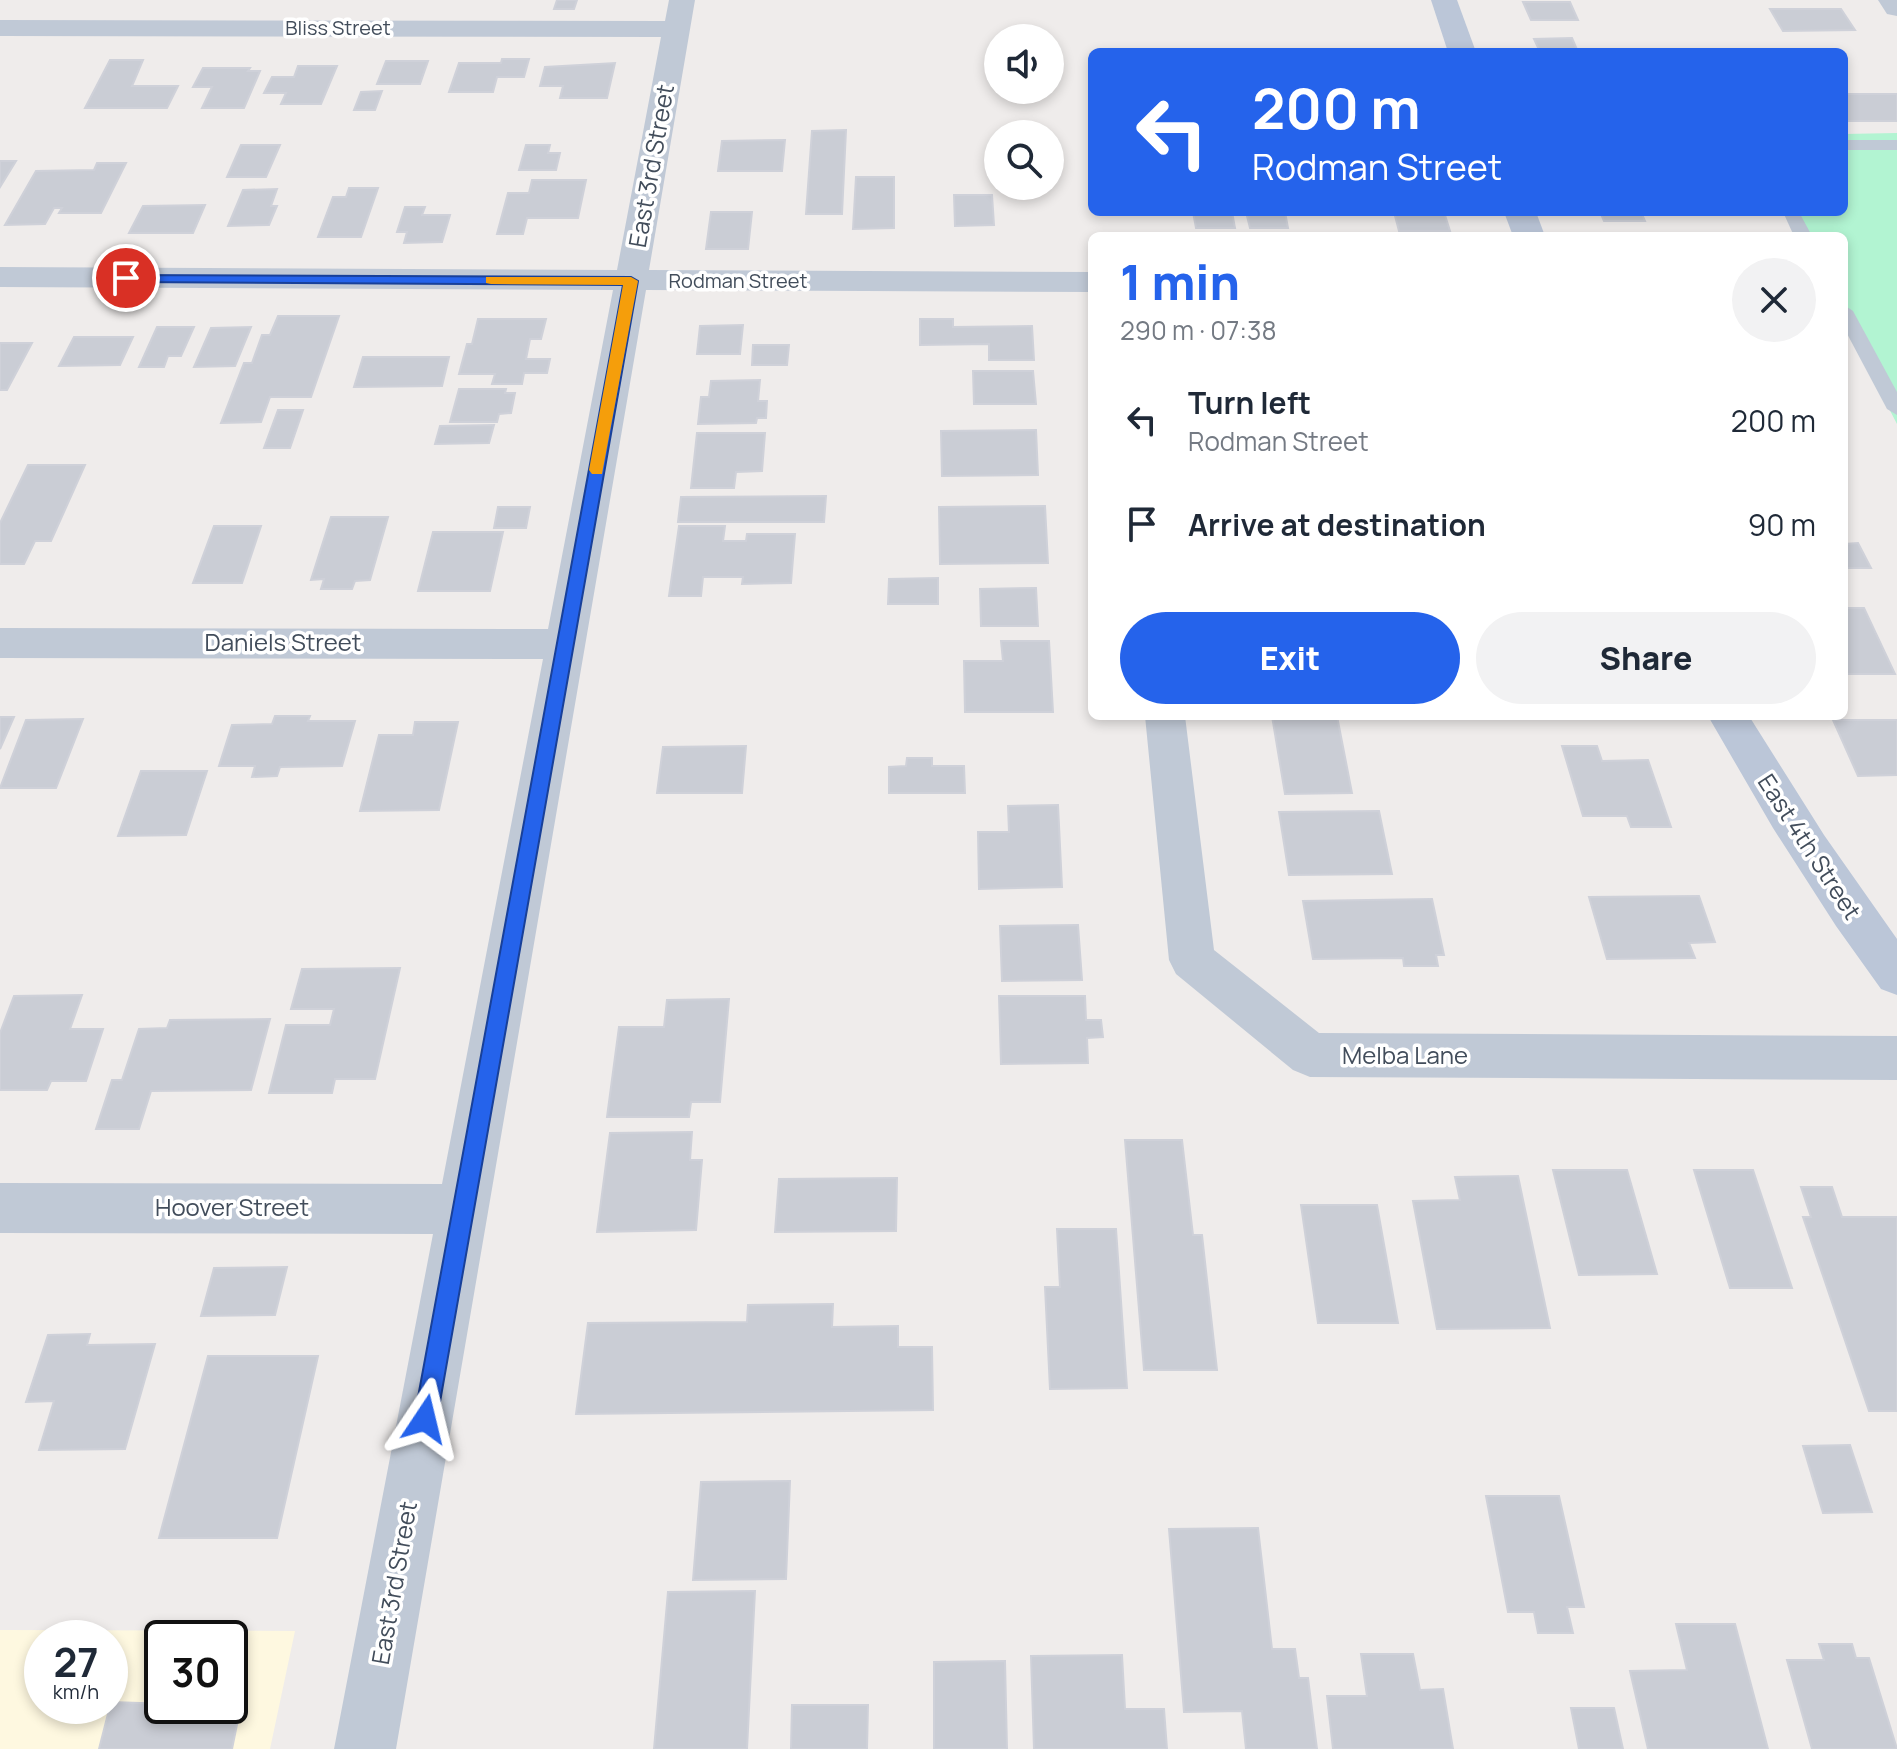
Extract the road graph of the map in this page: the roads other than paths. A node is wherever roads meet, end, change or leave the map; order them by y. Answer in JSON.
{"nodes":[{"id":1,"x":1444,"y":0,"type":"edge"},
{"id":2,"x":1891,"y":0,"type":"edge"},
{"id":3,"x":1897,"y":8,"type":"edge"},
{"id":4,"x":679,"y":14,"type":"edge"},
{"id":5,"x":0,"y":28,"type":"edge"},
{"id":6,"x":1461,"y":48,"type":"edge"},
{"id":7,"x":1848,"y":145,"type":"edge"},
{"id":8,"x":1897,"y":145,"type":"edge"},
{"id":9,"x":0,"y":277,"type":"edge"},
{"id":10,"x":631,"y":281,"type":"junction"},
{"id":11,"x":1088,"y":282,"type":"edge"},
{"id":12,"x":1848,"y":318,"type":"edge"},
{"id":13,"x":1897,"y":409,"type":"edge"},
{"id":14,"x":0,"y":643,"type":"edge"},
{"id":15,"x":566,"y":644,"type":"junction"},
{"id":16,"x":1165,"y":720,"type":"edge"},
{"id":17,"x":1730,"y":720,"type":"edge"},
{"id":18,"x":1897,"y":975,"type":"edge"},
{"id":19,"x":1897,"y":1058,"type":"edge"},
{"id":20,"x":0,"y":1208,"type":"edge"},
{"id":21,"x":463,"y":1209,"type":"junction"},
{"id":22,"x":365,"y":1749,"type":"edge"}],
"edges":[{"from":1,"to":6,"type":"street"},
{"from":2,"to":3,"type":"street"},
{"from":4,"to":5,"type":"street","name":"Bliss Street"},
{"from":4,"to":10,"type":"street","name":"East 3rd Street"},
{"from":7,"to":8,"type":"lane"},
{"from":9,"to":10,"type":"street","name":"Rodman Street"},
{"from":10,"to":11,"type":"street","name":"Rodman Street"},
{"from":10,"to":15,"type":"street","name":"East 3rd Street"},
{"from":12,"to":13,"type":"lane"},
{"from":14,"to":15,"type":"street","name":"Daniels Street"},
{"from":15,"to":21,"type":"street","name":"East 3rd Street"},
{"from":16,"to":19,"type":"street","name":"Melba Lane"},
{"from":17,"to":18,"type":"street","name":"East 4th Street"},
{"from":20,"to":21,"type":"street","name":"Hoover Street"},
{"from":21,"to":22,"type":"street","name":"East 3rd Street"}]}
